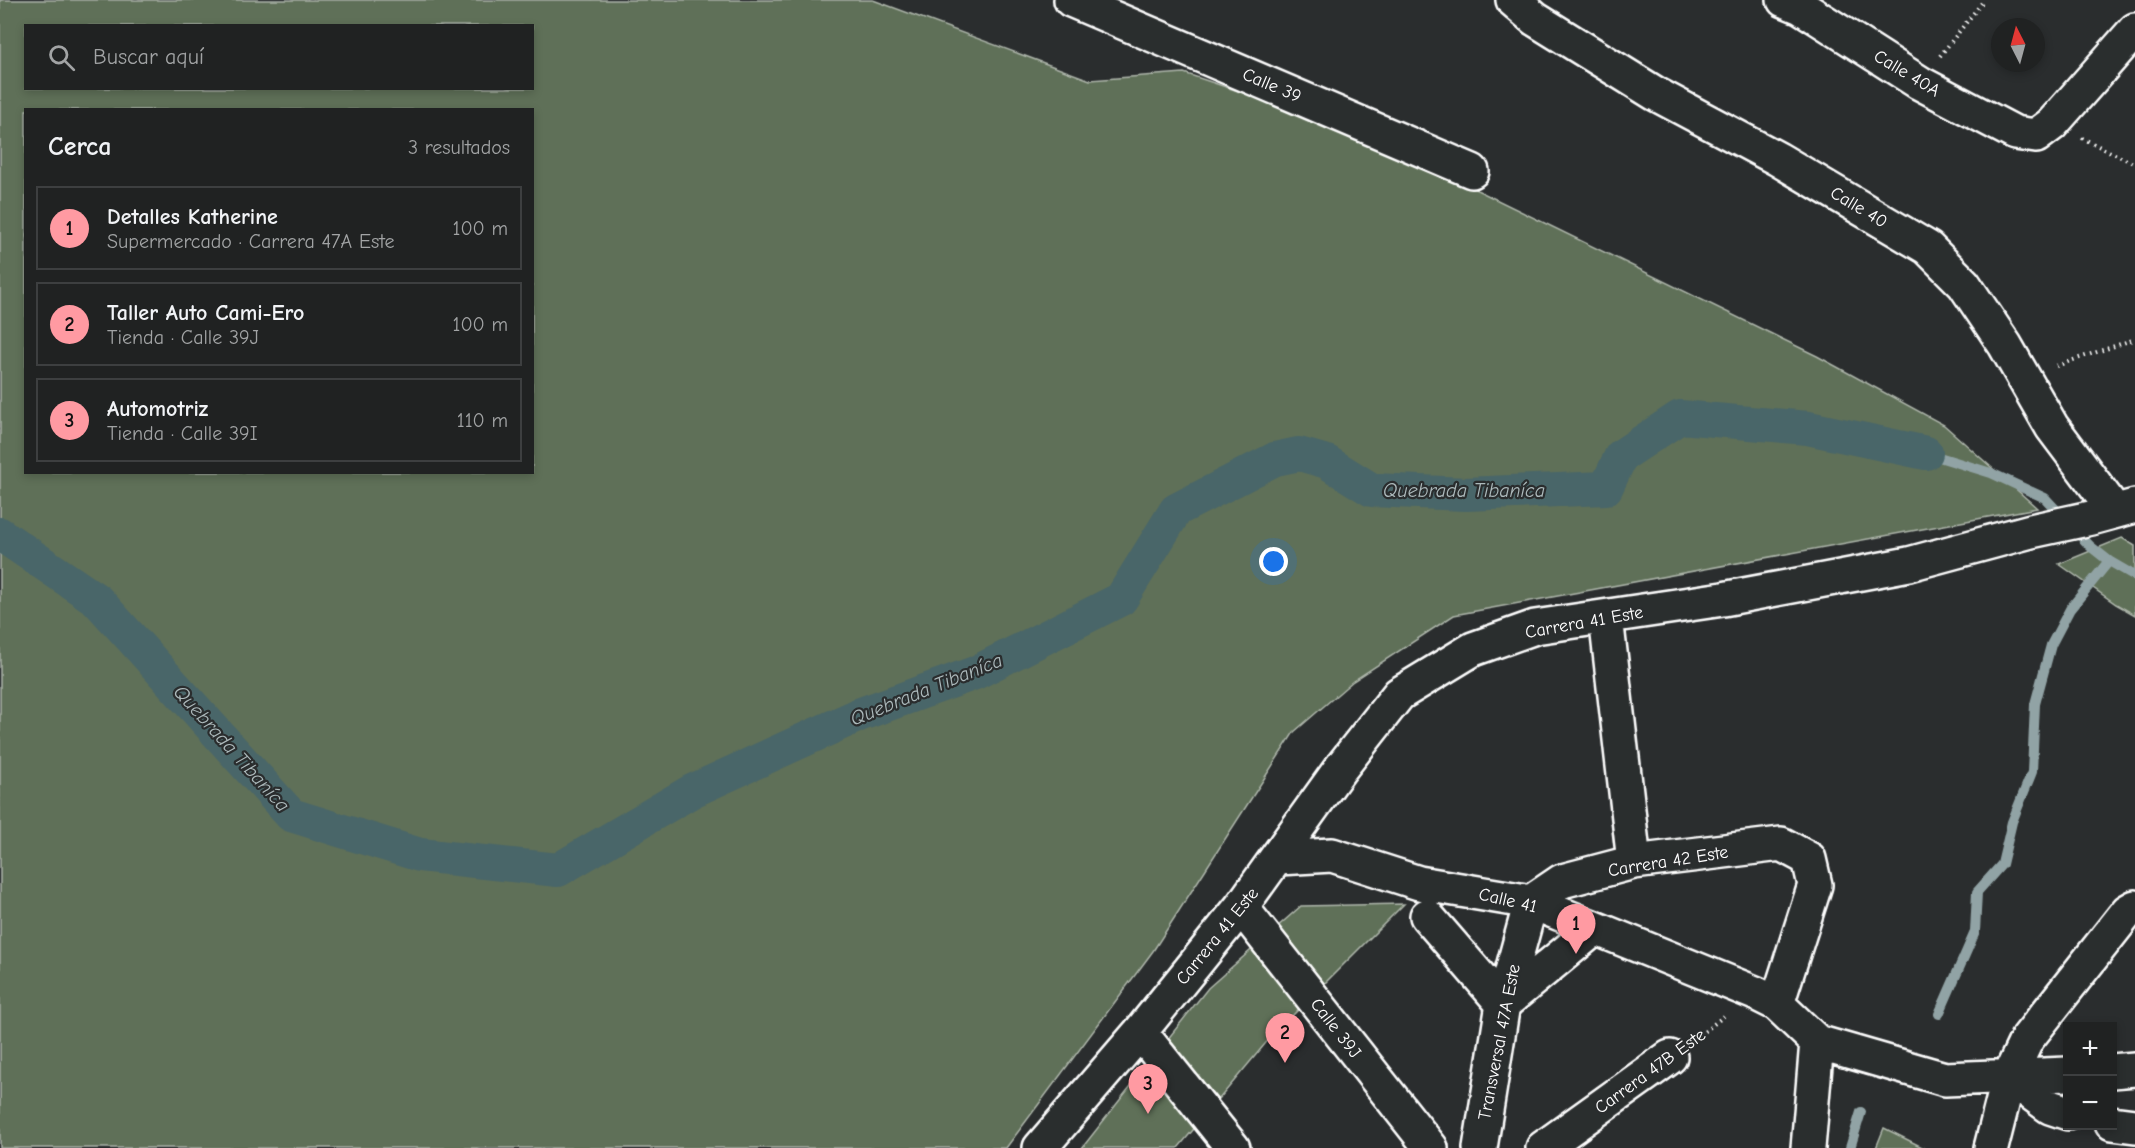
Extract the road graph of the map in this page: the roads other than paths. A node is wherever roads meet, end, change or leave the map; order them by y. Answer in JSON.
{"nodes":[{"id":1,"x":1071,"y":0,"type":"edge"},
{"id":2,"x":1513,"y":0,"type":"edge"},
{"id":3,"x":1784,"y":0,"type":"edge"},
{"id":4,"x":2135,"y":30,"type":"edge"},
{"id":5,"x":1472,"y":171,"type":"dead end"},
{"id":6,"x":2114,"y":512,"type":"edge"},
{"id":7,"x":1606,"y":617,"type":"junction"},
{"id":8,"x":1278,"y":858,"type":"junction"},
{"id":9,"x":1634,"y":862,"type":"junction"},
{"id":10,"x":1531,"y":902,"type":"junction"},
{"id":11,"x":1241,"y":907,"type":"junction"},
{"id":12,"x":2131,"y":909,"type":"edge"},
{"id":13,"x":1427,"y":916,"type":"dead end"},
{"id":14,"x":1594,"y":929,"type":"junction"},
{"id":15,"x":1766,"y":999,"type":"junction"},
{"id":16,"x":1503,"y":1004,"type":"junction"},
{"id":17,"x":1140,"y":1032,"type":"junction"},
{"id":18,"x":1817,"y":1042,"type":"junction"},
{"id":19,"x":1670,"y":1058,"type":"road end"},
{"id":20,"x":2135,"y":1069,"type":"edge"},
{"id":21,"x":2117,"y":1071,"type":"edge"},
{"id":22,"x":2063,"y":1074,"type":"edge"},
{"id":23,"x":2009,"y":1077,"type":"junction"},
{"id":24,"x":2063,"y":1112,"type":"edge"},
{"id":25,"x":2117,"y":1124,"type":"edge"},
{"id":26,"x":2135,"y":1126,"type":"edge"},
{"id":27,"x":1992,"y":1147,"type":"edge"},
{"id":28,"x":1042,"y":1148,"type":"edge"},
{"id":29,"x":1233,"y":1148,"type":"edge"},
{"id":30,"x":1431,"y":1148,"type":"edge"},
{"id":31,"x":1480,"y":1148,"type":"edge"},
{"id":32,"x":1544,"y":1148,"type":"edge"},
{"id":33,"x":1808,"y":1148,"type":"edge"}],
"edges":[{"from":1,"to":5,"type":"street","name":"Calle 39"},
{"from":2,"to":6,"type":"street","name":"Calle 40"},
{"from":3,"to":4,"type":"street","name":"Calle 40A"},
{"from":6,"to":7,"type":"street","name":"Carrera 41 Este"},
{"from":7,"to":8,"type":"street","name":"Carrera 41 Este"},
{"from":7,"to":9,"type":"street"},
{"from":8,"to":10,"type":"street","name":"Calle 41"},
{"from":8,"to":11,"type":"street","name":"Carrera 41 Este"},
{"from":9,"to":10,"type":"street","name":"Carrera 42 Este"},
{"from":9,"to":15,"type":"street","name":"Carrera 42 Este"},
{"from":10,"to":14,"type":"street","name":"Calle 41"},
{"from":10,"to":16,"type":"street","name":"Transversal 47A Este"},
{"from":11,"to":17,"type":"street","name":"Carrera 41 Este"},
{"from":11,"to":30,"type":"street","name":"Calle 39J"},
{"from":12,"to":23,"type":"street"},
{"from":13,"to":16,"type":"street"},
{"from":14,"to":15,"type":"street","name":"Calle 41"},
{"from":14,"to":16,"type":"street"},
{"from":15,"to":18,"type":"street","name":"Calle 41"},
{"from":16,"to":31,"type":"street","name":"Transversal 47A Este"},
{"from":17,"to":28,"type":"street","name":"Carrera 41 Este"},
{"from":17,"to":29,"type":"street"},
{"from":18,"to":23,"type":"street"},
{"from":18,"to":33,"type":"street"},
{"from":19,"to":32,"type":"street","name":"Carrera 47B Este"},
{"from":20,"to":21,"type":"street"},
{"from":22,"to":23,"type":"street"},
{"from":23,"to":24,"type":"street"},
{"from":23,"to":27,"type":"street"},
{"from":25,"to":26,"type":"street"}]}
